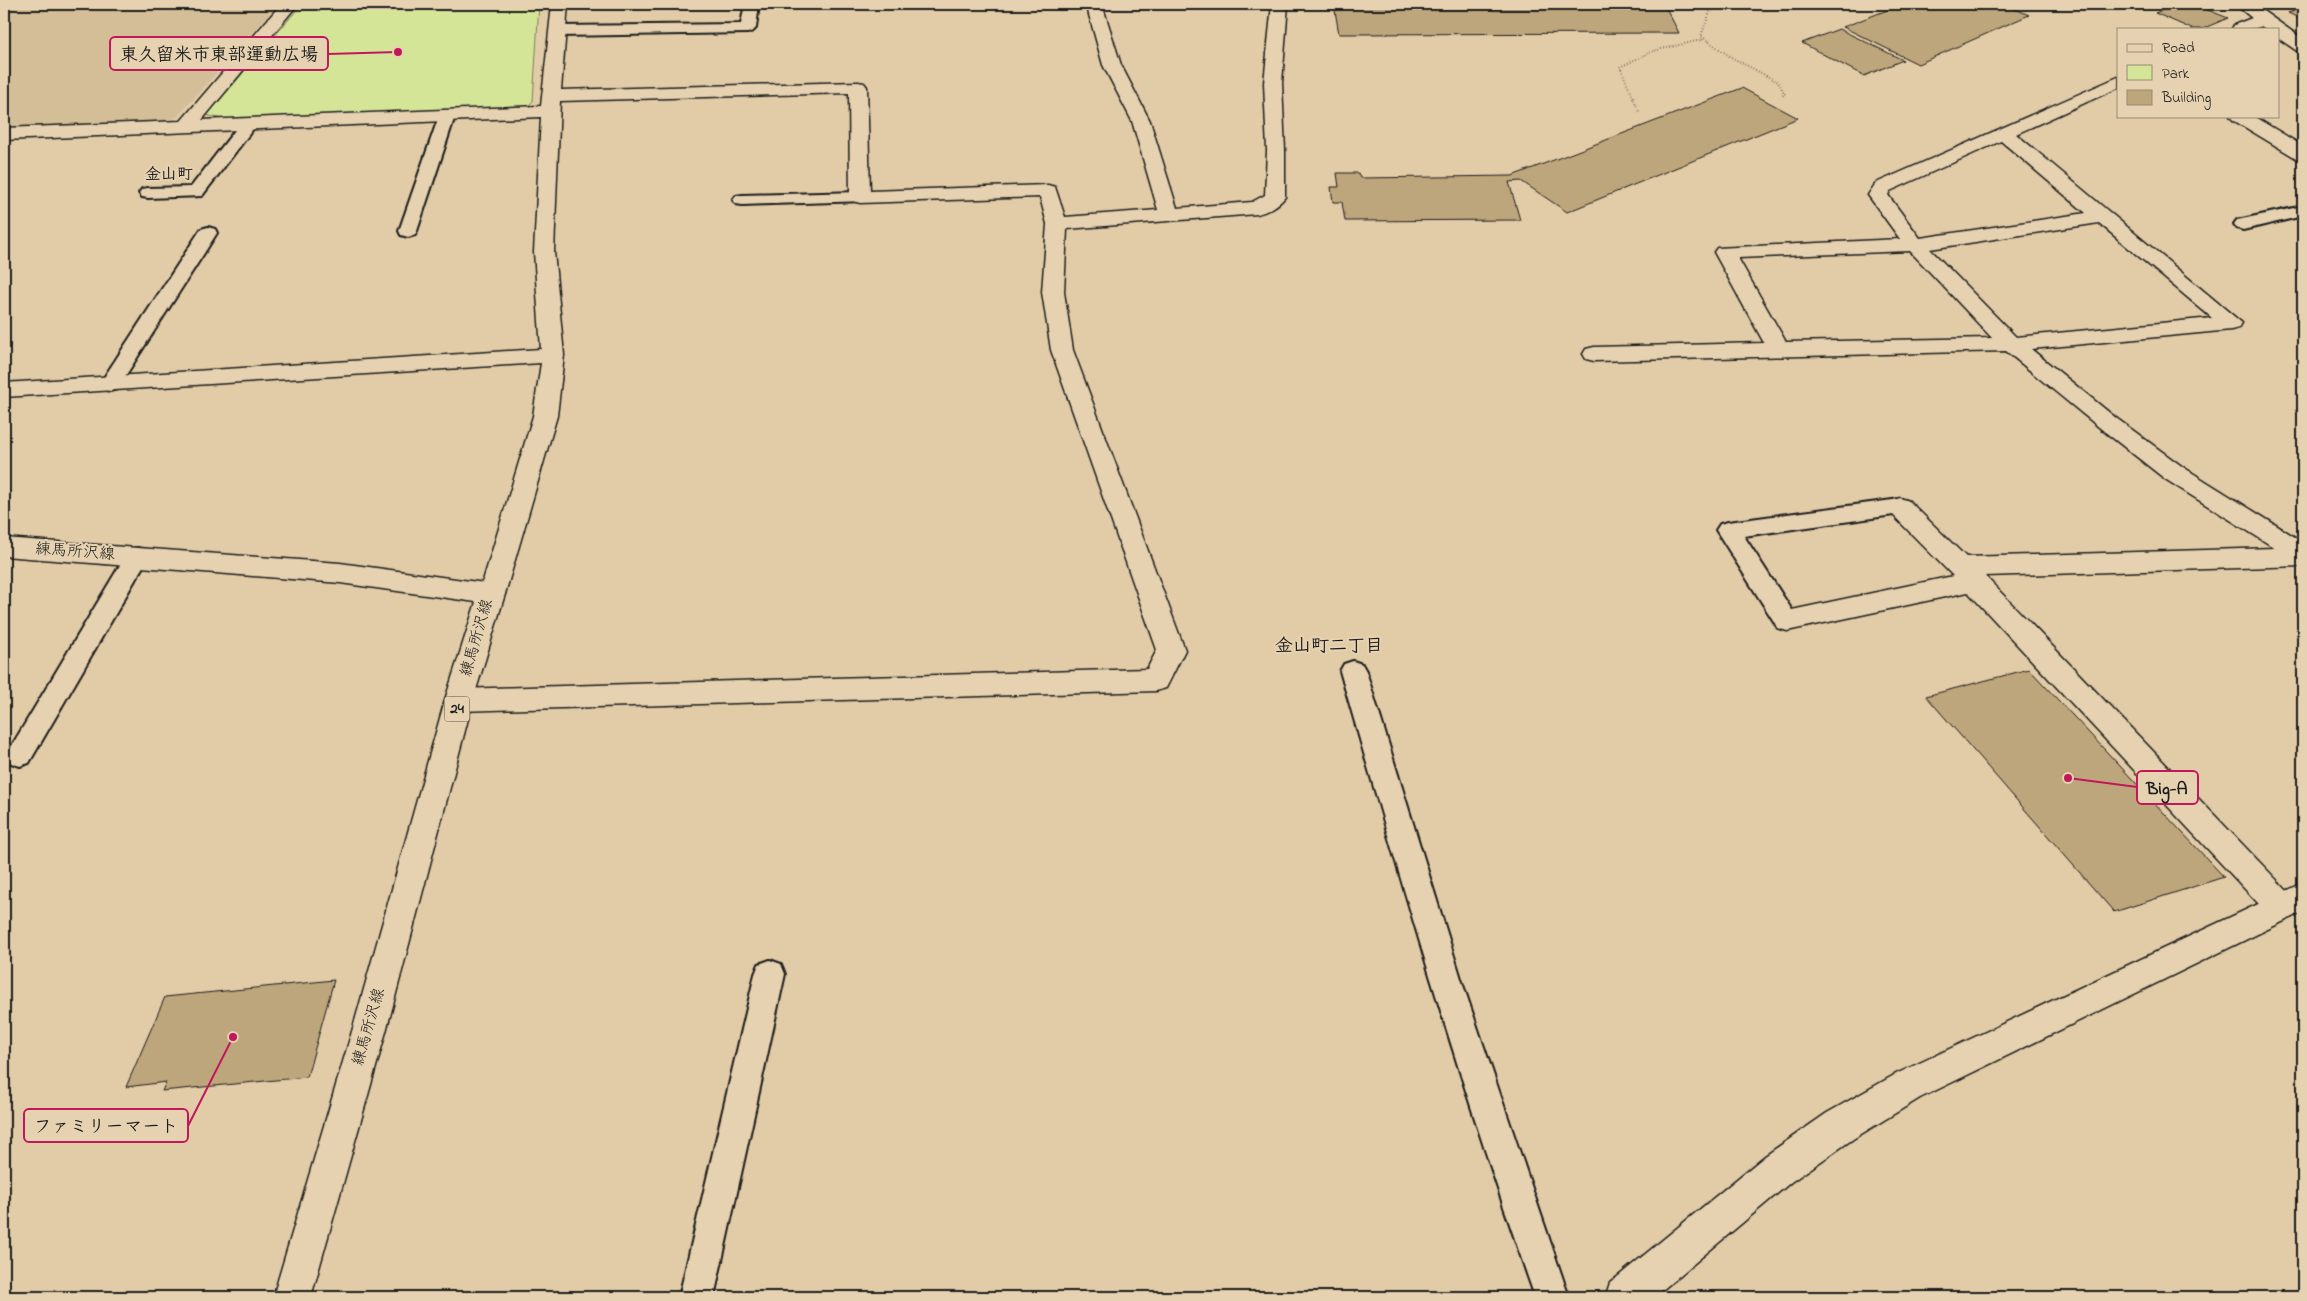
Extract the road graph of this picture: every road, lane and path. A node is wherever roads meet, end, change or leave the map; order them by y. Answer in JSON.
{"nodes":[{"id":1,"x":290,"y":4,"type":"edge"},
{"id":2,"x":560,"y":4,"type":"edge"},
{"id":3,"x":752,"y":4,"type":"edge"},
{"id":4,"x":1094,"y":4,"type":"edge"},
{"id":5,"x":1280,"y":4,"type":"edge"},
{"id":6,"x":1722,"y":4,"type":"edge"},
{"id":7,"x":2243,"y":4,"type":"edge"},
{"id":8,"x":2272,"y":26,"type":"edge"},
{"id":9,"x":2251,"y":28,"type":"edge"},
{"id":10,"x":558,"y":31,"type":"junction"},
{"id":11,"x":2280,"y":31,"type":"edge"},
{"id":12,"x":1706,"y":39,"type":"junction"},
{"id":13,"x":2303,"y":47,"type":"edge"},
{"id":14,"x":2117,"y":82,"type":"edge"},
{"id":15,"x":1782,"y":96,"type":"dead end"},
{"id":16,"x":551,"y":104,"type":"junction"},
{"id":17,"x":1639,"y":111,"type":"dead end"},
{"id":18,"x":447,"y":116,"type":"junction"},
{"id":19,"x":2242,"y":118,"type":"edge"},
{"id":20,"x":248,"y":125,"type":"junction"},
{"id":21,"x":186,"y":127,"type":"junction"},
{"id":22,"x":2003,"y":133,"type":"junction"},
{"id":23,"x":4,"y":134,"type":"edge"},
{"id":24,"x":2303,"y":154,"type":"edge"},
{"id":25,"x":148,"y":193,"type":"dead end"},
{"id":26,"x":860,"y":197,"type":"junction"},
{"id":27,"x":742,"y":200,"type":"dead end"},
{"id":28,"x":2303,"y":211,"type":"edge"},
{"id":29,"x":1169,"y":215,"type":"junction"},
{"id":30,"x":2104,"y":216,"type":"junction"},
{"id":31,"x":1057,"y":224,"type":"junction"},
{"id":32,"x":2243,"y":224,"type":"dead end"},
{"id":33,"x":408,"y":231,"type":"dead end"},
{"id":34,"x":208,"y":233,"type":"dead end"},
{"id":35,"x":1915,"y":245,"type":"junction"},
{"id":36,"x":2011,"y":344,"type":"junction"},
{"id":37,"x":1780,"y":351,"type":"junction"},
{"id":38,"x":1594,"y":354,"type":"dead end"},
{"id":39,"x":553,"y":355,"type":"junction"},
{"id":40,"x":110,"y":384,"type":"junction"},
{"id":41,"x":4,"y":390,"type":"edge"},
{"id":42,"x":1900,"y":507,"type":"joint"},
{"id":43,"x":4,"y":547,"type":"edge"},
{"id":44,"x":2303,"y":555,"type":"edge"},
{"id":45,"x":137,"y":556,"type":"junction"},
{"id":46,"x":1967,"y":574,"type":"junction"},
{"id":47,"x":492,"y":594,"type":"junction"},
{"id":48,"x":1787,"y":621,"type":"joint"},
{"id":49,"x":1353,"y":671,"type":"dead end"},
{"id":50,"x":459,"y":700,"type":"junction"},
{"id":51,"x":20,"y":755,"type":"dead end"},
{"id":52,"x":2293,"y":902,"type":"edge"},
{"id":53,"x":770,"y":974,"type":"dead end"},
{"id":54,"x":292,"y":1297,"type":"edge"},
{"id":55,"x":696,"y":1297,"type":"edge"},
{"id":56,"x":1552,"y":1297,"type":"edge"},
{"id":57,"x":1624,"y":1297,"type":"edge"}],
"edges":[{"from":1,"to":21,"type":"street"},
{"from":2,"to":10,"type":"street"},
{"from":3,"to":10,"type":"lane"},
{"from":4,"to":29,"type":"street"},
{"from":5,"to":29,"type":"street"},
{"from":6,"to":12,"type":"path"},
{"from":7,"to":8,"type":"street"},
{"from":8,"to":9,"type":"street"},
{"from":10,"to":16,"type":"street"},
{"from":11,"to":13,"type":"street"},
{"from":12,"to":15,"type":"path"},
{"from":12,"to":17,"type":"path"},
{"from":14,"to":22,"type":"street"},
{"from":16,"to":18,"type":"street"},
{"from":16,"to":26,"type":"street"},
{"from":16,"to":39,"type":"street"},
{"from":18,"to":20,"type":"street"},
{"from":18,"to":33,"type":"lane"},
{"from":19,"to":24,"type":"street"},
{"from":20,"to":21,"type":"street"},
{"from":20,"to":25,"type":"lane"},
{"from":21,"to":23,"type":"street"},
{"from":22,"to":30,"type":"street"},
{"from":22,"to":35,"type":"street"},
{"from":26,"to":27,"type":"lane"},
{"from":26,"to":31,"type":"street"},
{"from":28,"to":32,"type":"lane"},
{"from":29,"to":31,"type":"street"},
{"from":30,"to":35,"type":"street"},
{"from":30,"to":36,"type":"street"},
{"from":31,"to":50,"type":"street"},
{"from":34,"to":40,"type":"lane"},
{"from":35,"to":36,"type":"street"},
{"from":35,"to":37,"type":"street"},
{"from":36,"to":37,"type":"street"},
{"from":36,"to":44,"type":"street"},
{"from":37,"to":38,"type":"street"},
{"from":39,"to":40,"type":"street"},
{"from":39,"to":47,"type":"street"},
{"from":40,"to":41,"type":"street"},
{"from":42,"to":46,"type":"street"},
{"from":42,"to":48,"type":"lane"},
{"from":43,"to":45,"type":"street","name":"練馬所沢線"},
{"from":44,"to":46,"type":"street"},
{"from":45,"to":47,"type":"street","name":"練馬所沢線"},
{"from":45,"to":51,"type":"lane"},
{"from":46,"to":48,"type":"street"},
{"from":46,"to":52,"type":"street"},
{"from":47,"to":50,"type":"street","name":"練馬所沢線","number":"24"},
{"from":49,"to":56,"type":"lane"},
{"from":50,"to":54,"type":"street","name":"練馬所沢線","number":"24"},
{"from":52,"to":57,"type":"street"},
{"from":53,"to":55,"type":"lane"}]}
